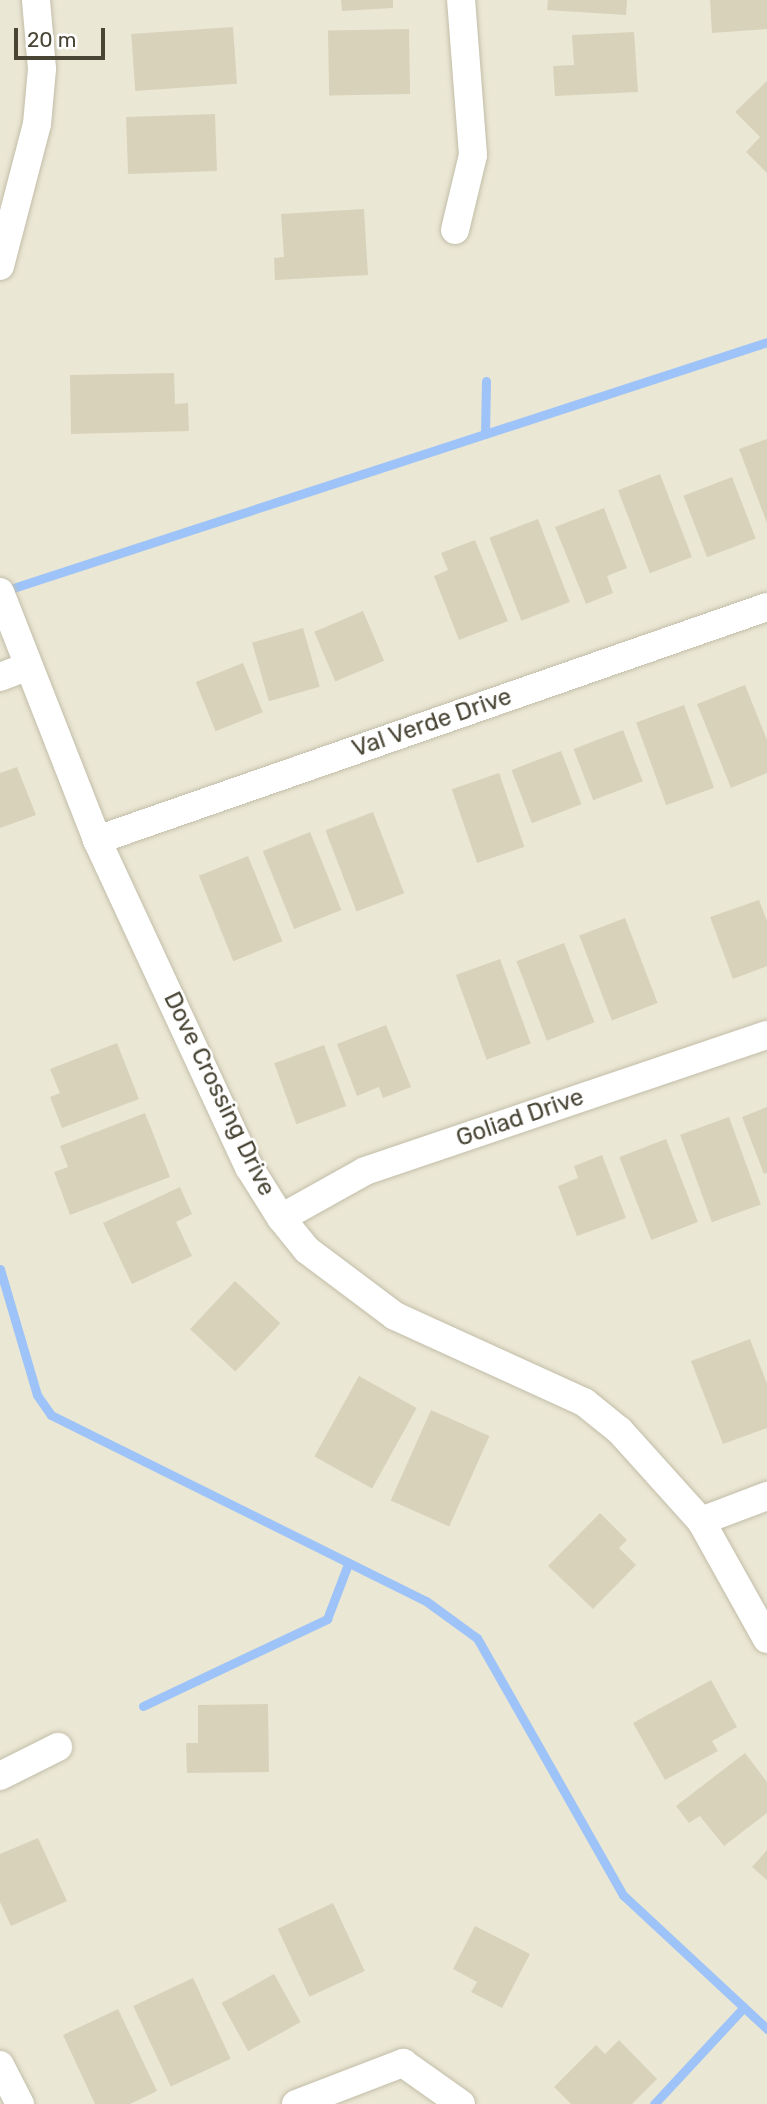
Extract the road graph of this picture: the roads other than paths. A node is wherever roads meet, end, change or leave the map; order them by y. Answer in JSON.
{"nodes":[{"id":1,"x":36,"y":0,"type":"edge"},
{"id":2,"x":461,"y":0,"type":"edge"},
{"id":3,"x":455,"y":230,"type":"dead end"},
{"id":4,"x":0,"y":266,"type":"edge"},
{"id":5,"x":0,"y":592,"type":"edge"},
{"id":6,"x":767,"y":607,"type":"edge"},
{"id":7,"x":26,"y":667,"type":"junction"},
{"id":8,"x":0,"y":677,"type":"edge"},
{"id":9,"x":97,"y":840,"type":"junction"},
{"id":10,"x":767,"y":1035,"type":"edge"},
{"id":11,"x":281,"y":1218,"type":"junction"},
{"id":12,"x":767,"y":1496,"type":"edge"},
{"id":13,"x":701,"y":1521,"type":"junction"},
{"id":14,"x":767,"y":1639,"type":"edge"},
{"id":15,"x":58,"y":1747,"type":"dead end"},
{"id":16,"x":0,"y":1776,"type":"edge"},
{"id":17,"x":0,"y":2065,"type":"edge"},
{"id":18,"x":20,"y":2104,"type":"edge"},
{"id":19,"x":296,"y":2104,"type":"edge"},
{"id":20,"x":461,"y":2104,"type":"edge"}],
"edges":[{"from":1,"to":4,"type":"street"},
{"from":2,"to":3,"type":"street"},
{"from":5,"to":7,"type":"street","name":"Dove Crossing Drive"},
{"from":6,"to":9,"type":"street","name":"Val Verde Drive"},
{"from":7,"to":8,"type":"street"},
{"from":7,"to":9,"type":"street","name":"Dove Crossing Drive"},
{"from":9,"to":11,"type":"street","name":"Dove Crossing Drive"},
{"from":10,"to":11,"type":"street","name":"Goliad Drive"},
{"from":11,"to":13,"type":"street","name":"Dove Crossing Drive"},
{"from":12,"to":13,"type":"street"},
{"from":13,"to":14,"type":"street","name":"Dove Crossing Drive"},
{"from":15,"to":16,"type":"street"},
{"from":17,"to":18,"type":"street"},
{"from":19,"to":20,"type":"street"}]}
